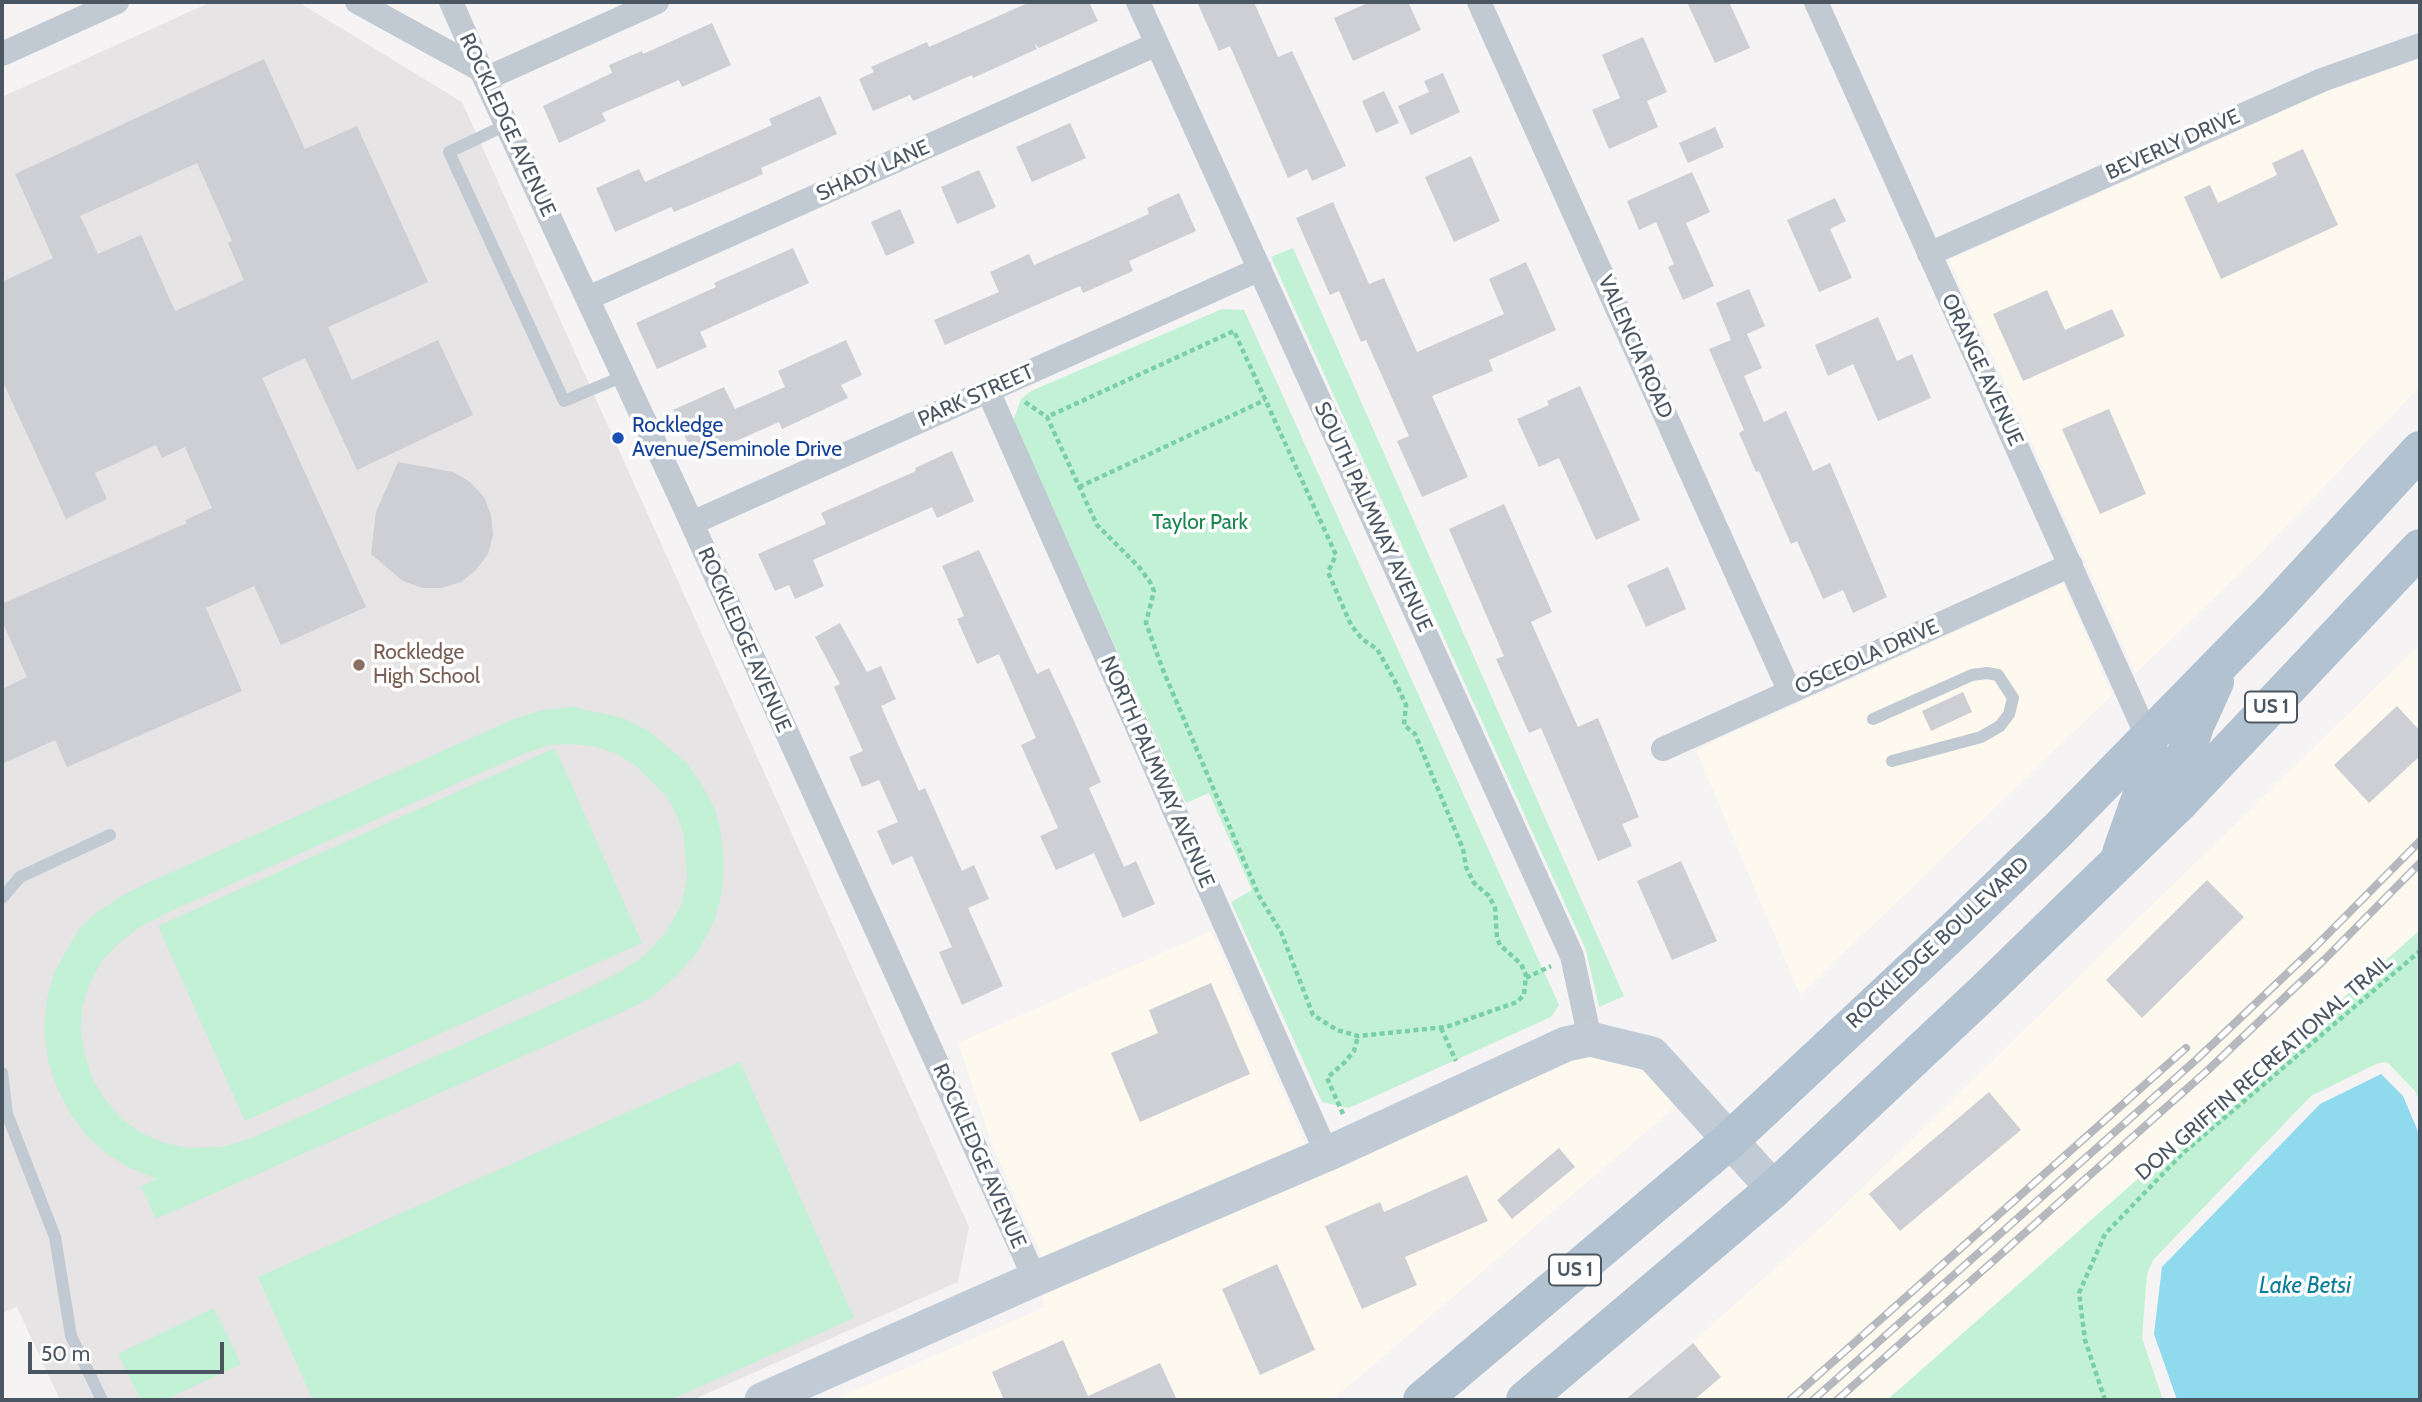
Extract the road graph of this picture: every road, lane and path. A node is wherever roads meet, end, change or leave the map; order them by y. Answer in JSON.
{"nodes":[{"id":1,"x":117,"y":2,"type":"edge"},
{"id":2,"x":357,"y":2,"type":"edge"},
{"id":3,"x":451,"y":2,"type":"edge"},
{"id":4,"x":657,"y":2,"type":"edge"},
{"id":5,"x":1138,"y":2,"type":"edge"},
{"id":6,"x":1479,"y":2,"type":"edge"},
{"id":7,"x":1816,"y":2,"type":"edge"},
{"id":8,"x":1157,"y":44,"type":"junction"},
{"id":9,"x":2420,"y":45,"type":"edge"},
{"id":10,"x":2,"y":54,"type":"edge"},
{"id":11,"x":483,"y":75,"type":"junction"},
{"id":12,"x":506,"y":125,"type":"junction"},
{"id":13,"x":1929,"y":254,"type":"junction"},
{"id":14,"x":1260,"y":270,"type":"junction"},
{"id":15,"x":588,"y":298,"type":"junction"},
{"id":16,"x":624,"y":376,"type":"junction"},
{"id":17,"x":988,"y":391,"type":"junction"},
{"id":18,"x":1021,"y":400,"type":"dead end"},
{"id":19,"x":1265,"y":400,"type":"junction"},
{"id":20,"x":1047,"y":417,"type":"junction"},
{"id":21,"x":2420,"y":450,"type":"edge"},
{"id":22,"x":1079,"y":487,"type":"junction"},
{"id":23,"x":692,"y":523,"type":"junction"},
{"id":24,"x":2420,"y":548,"type":"edge"},
{"id":25,"x":2071,"y":565,"type":"junction"},
{"id":26,"x":2226,"y":658,"type":"junction"},
{"id":27,"x":1790,"y":692,"type":"junction"},
{"id":28,"x":1873,"y":719,"type":"dead end"},
{"id":29,"x":2148,"y":738,"type":"junction"},
{"id":30,"x":1663,"y":750,"type":"dead end"},
{"id":31,"x":1892,"y":761,"type":"dead end"},
{"id":32,"x":2181,"y":801,"type":"junction"},
{"id":33,"x":110,"y":835,"type":"dead end"},
{"id":34,"x":2118,"y":862,"type":"junction"},
{"id":35,"x":2,"y":898,"type":"edge"},
{"id":36,"x":2420,"y":951,"type":"edge"},
{"id":37,"x":1441,"y":1028,"type":"junction"},
{"id":38,"x":1358,"y":1036,"type":"junction"},
{"id":39,"x":1578,"y":1042,"type":"junction"},
{"id":40,"x":1458,"y":1065,"type":"dead end"},
{"id":41,"x":2,"y":1073,"type":"edge"},
{"id":42,"x":1345,"y":1117,"type":"dead end"},
{"id":43,"x":1729,"y":1140,"type":"junction"},
{"id":44,"x":1326,"y":1154,"type":"junction"},
{"id":45,"x":1774,"y":1189,"type":"junction"},
{"id":46,"x":1035,"y":1279,"type":"junction"},
{"id":47,"x":102,"y":1400,"type":"edge"},
{"id":48,"x":762,"y":1400,"type":"edge"},
{"id":49,"x":1422,"y":1400,"type":"edge"},
{"id":50,"x":1525,"y":1400,"type":"edge"},
{"id":51,"x":2105,"y":1400,"type":"edge"}],
"edges":[{"from":1,"to":10,"type":"street"},
{"from":2,"to":11,"type":"street"},
{"from":3,"to":11,"type":"street","name":"ROCKLEDGE AVENUE"},
{"from":4,"to":11,"type":"street"},
{"from":5,"to":8,"type":"street","name":"SOUTH PALMWAY AVENUE"},
{"from":6,"to":27,"type":"street","name":"VALENCIA ROAD"},
{"from":7,"to":13,"type":"street","name":"ORANGE AVENUE"},
{"from":8,"to":14,"type":"street","name":"SOUTH PALMWAY AVENUE"},
{"from":8,"to":15,"type":"street","name":"SHADY LANE"},
{"from":9,"to":13,"type":"street","name":"BEVERLY DRIVE"},
{"from":11,"to":12,"type":"street","name":"ROCKLEDGE AVENUE"},
{"from":12,"to":15,"type":"street","name":"ROCKLEDGE AVENUE"},
{"from":12,"to":16,"type":"lane"},
{"from":13,"to":25,"type":"street","name":"ORANGE AVENUE"},
{"from":14,"to":17,"type":"street","name":"PARK STREET"},
{"from":14,"to":39,"type":"street","name":"SOUTH PALMWAY AVENUE"},
{"from":15,"to":16,"type":"street","name":"ROCKLEDGE AVENUE"},
{"from":16,"to":23,"type":"street","name":"ROCKLEDGE AVENUE"},
{"from":17,"to":23,"type":"street","name":"PARK STREET"},
{"from":17,"to":44,"type":"street","name":"NORTH PALMWAY AVENUE"},
{"from":18,"to":20,"type":"path"},
{"from":19,"to":20,"type":"path"},
{"from":19,"to":22,"type":"path"},
{"from":19,"to":37,"type":"path"},
{"from":20,"to":22,"type":"path"},
{"from":21,"to":26,"type":"main road","name":"ROCKLEDGE BOULEVARD","number":"US 1"},
{"from":22,"to":38,"type":"path"},
{"from":23,"to":46,"type":"street","name":"ROCKLEDGE AVENUE"},
{"from":24,"to":32,"type":"main road","number":"US 1"},
{"from":25,"to":27,"type":"street","name":"OSCEOLA DRIVE"},
{"from":25,"to":29,"type":"street","name":"ORANGE AVENUE"},
{"from":26,"to":29,"type":"main road","name":"ROCKLEDGE BOULEVARD","number":"US 1"},
{"from":26,"to":32,"type":"main road"},
{"from":27,"to":30,"type":"street","name":"OSCEOLA DRIVE"},
{"from":28,"to":31,"type":"lane"},
{"from":29,"to":34,"type":"main road"},
{"from":29,"to":43,"type":"main road","name":"ROCKLEDGE BOULEVARD","number":"US 1"},
{"from":32,"to":34,"type":"main road","number":"US 1"},
{"from":33,"to":35,"type":"lane"},
{"from":34,"to":45,"type":"main road","number":"US 1"},
{"from":36,"to":51,"type":"path","name":"DON GRIFFIN RECREATIONAL TRAIL"},
{"from":37,"to":38,"type":"path"},
{"from":37,"to":40,"type":"path"},
{"from":38,"to":42,"type":"path"},
{"from":39,"to":43,"type":"street"},
{"from":39,"to":44,"type":"street"},
{"from":41,"to":47,"type":"lane"},
{"from":43,"to":45,"type":"street"},
{"from":43,"to":49,"type":"main road","name":"ROCKLEDGE BOULEVARD","number":"US 1"},
{"from":44,"to":46,"type":"street"},
{"from":45,"to":50,"type":"main road","number":"US 1"},
{"from":46,"to":48,"type":"street"}]}
